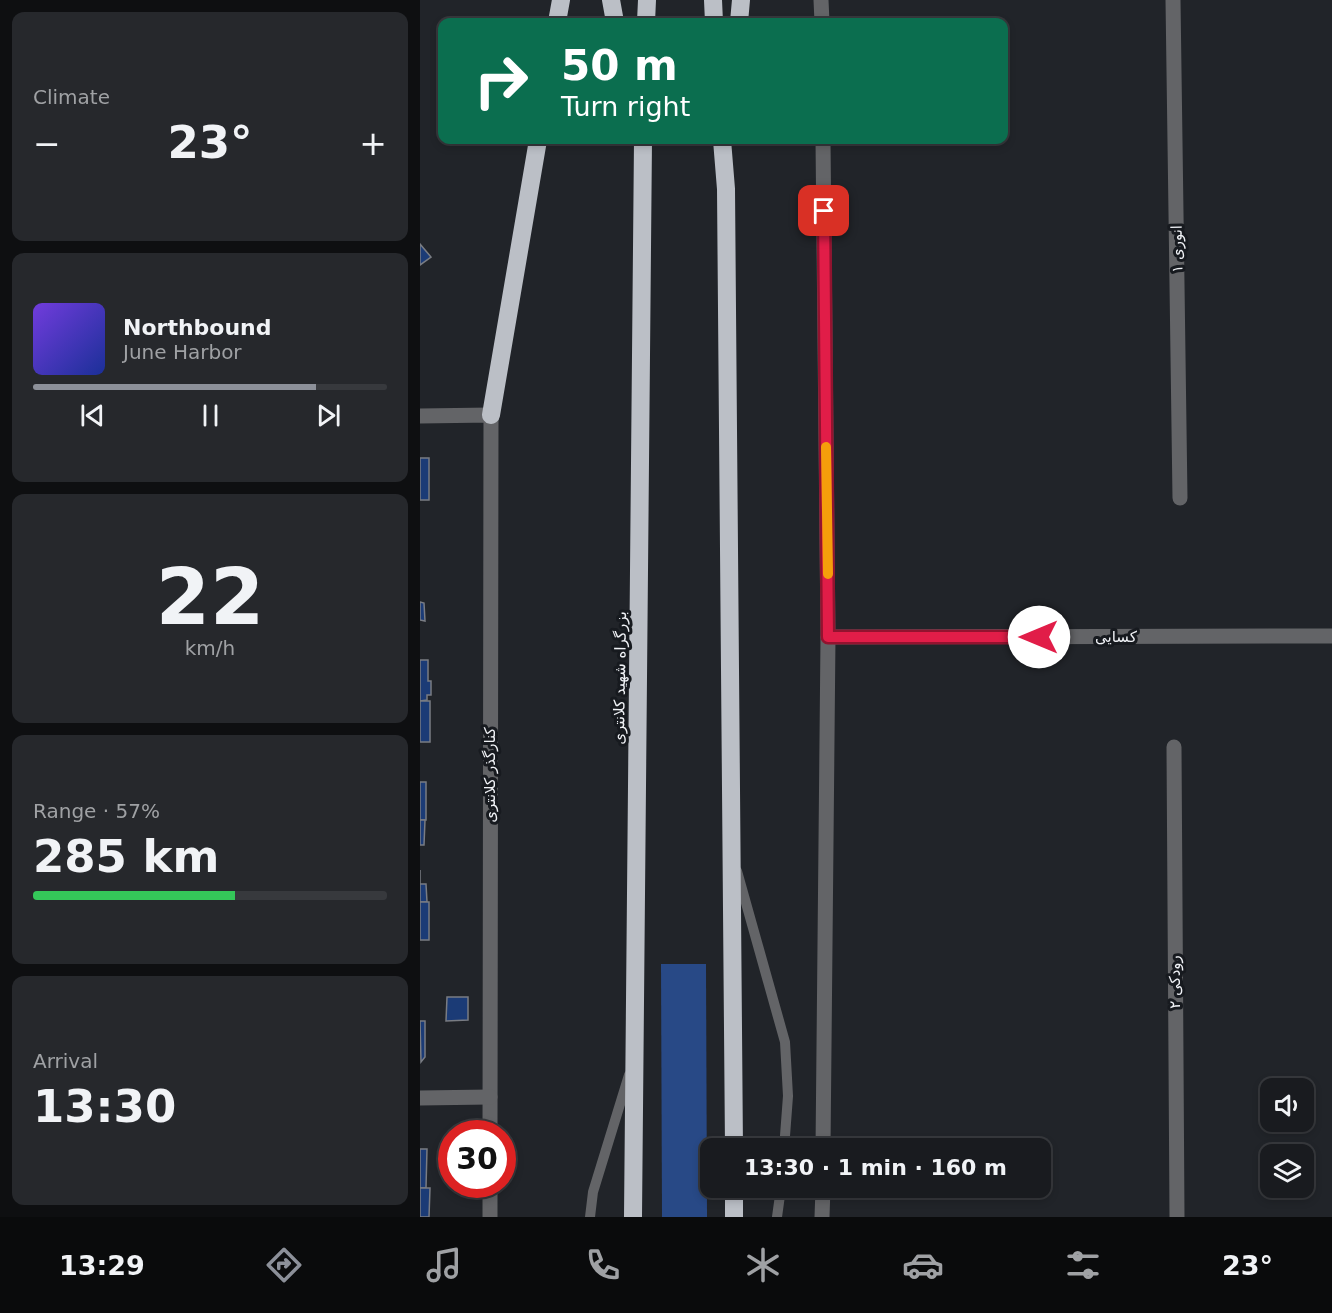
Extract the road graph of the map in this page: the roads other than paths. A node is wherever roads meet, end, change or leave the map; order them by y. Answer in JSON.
{"nodes":[{"id":1,"x":561,"y":0,"type":"edge"},
{"id":2,"x":611,"y":0,"type":"edge"},
{"id":3,"x":647,"y":0,"type":"edge"},
{"id":4,"x":713,"y":0,"type":"edge"},
{"id":5,"x":741,"y":0,"type":"edge"},
{"id":6,"x":821,"y":0,"type":"edge"},
{"id":7,"x":1173,"y":0,"type":"edge"},
{"id":8,"x":558,"y":18,"type":"edge"},
{"id":9,"x":614,"y":18,"type":"edge"},
{"id":10,"x":646,"y":18,"type":"edge"},
{"id":11,"x":714,"y":18,"type":"edge"},
{"id":12,"x":739,"y":18,"type":"edge"},
{"id":13,"x":822,"y":18,"type":"edge"},
{"id":14,"x":537,"y":144,"type":"edge"},
{"id":15,"x":634,"y":144,"type":"edge"},
{"id":16,"x":644,"y":144,"type":"edge"},
{"id":17,"x":722,"y":144,"type":"edge"},
{"id":18,"x":730,"y":144,"type":"edge"},
{"id":19,"x":823,"y":144,"type":"edge"},
{"id":20,"x":726,"y":189,"type":"junction"},
{"id":21,"x":642,"y":195,"type":"junction"},
{"id":22,"x":491,"y":415,"type":"junction"},
{"id":23,"x":420,"y":416,"type":"edge"},
{"id":24,"x":1180,"y":498,"type":"dead end"},
{"id":25,"x":1332,"y":636,"type":"edge"},
{"id":26,"x":828,"y":637,"type":"junction"},
{"id":27,"x":1174,"y":747,"type":"dead end"},
{"id":28,"x":732,"y":852,"type":"junction"},
{"id":29,"x":634,"y":1061,"type":"junction"},
{"id":30,"x":490,"y":1097,"type":"junction"},
{"id":31,"x":420,"y":1098,"type":"edge"},
{"id":32,"x":490,"y":1120,"type":"edge"},
{"id":33,"x":734,"y":1138,"type":"edge"},
{"id":34,"x":785,"y":1138,"type":"edge"},
{"id":35,"x":823,"y":1138,"type":"edge"},
{"id":36,"x":490,"y":1198,"type":"edge"},
{"id":37,"x":734,"y":1198,"type":"edge"},
{"id":38,"x":780,"y":1198,"type":"edge"},
{"id":39,"x":823,"y":1198,"type":"edge"},
{"id":40,"x":490,"y":1217,"type":"edge"},
{"id":41,"x":590,"y":1217,"type":"edge"},
{"id":42,"x":633,"y":1217,"type":"edge"},
{"id":43,"x":734,"y":1217,"type":"edge"},
{"id":44,"x":777,"y":1217,"type":"edge"},
{"id":45,"x":822,"y":1217,"type":"edge"},
{"id":46,"x":1177,"y":1217,"type":"edge"}],
"edges":[{"from":1,"to":8,"type":"highway"},
{"from":2,"to":9,"type":"highway"},
{"from":3,"to":10,"type":"highway"},
{"from":4,"to":11,"type":"highway"},
{"from":5,"to":12,"type":"highway"},
{"from":6,"to":13,"type":"street"},
{"from":7,"to":24,"type":"street","name":"انوری ۱"},
{"from":14,"to":22,"type":"highway"},
{"from":15,"to":21,"type":"highway"},
{"from":16,"to":21,"type":"highway","name":"بزرگراه شهید کلانتری"},
{"from":17,"to":20,"type":"highway"},
{"from":18,"to":20,"type":"highway"},
{"from":19,"to":26,"type":"street"},
{"from":20,"to":28,"type":"highway"},
{"from":21,"to":29,"type":"highway","name":"بزرگراه شهید کلانتری"},
{"from":22,"to":23,"type":"street"},
{"from":22,"to":30,"type":"street","name":"کنارگذر کلانتری"},
{"from":25,"to":26,"type":"street","name":"کسایی"},
{"from":26,"to":35,"type":"street"},
{"from":27,"to":46,"type":"street","name":"رودکی ۲"},
{"from":28,"to":33,"type":"highway"},
{"from":28,"to":34,"type":"lane"},
{"from":29,"to":41,"type":"lane"},
{"from":29,"to":42,"type":"highway","name":"بزرگراه شهید کلانتری"},
{"from":30,"to":31,"type":"street"},
{"from":30,"to":32,"type":"street","name":"کنارگذر کلانتری"},
{"from":36,"to":40,"type":"street"},
{"from":37,"to":43,"type":"highway"},
{"from":38,"to":44,"type":"lane"},
{"from":39,"to":45,"type":"street"}]}
